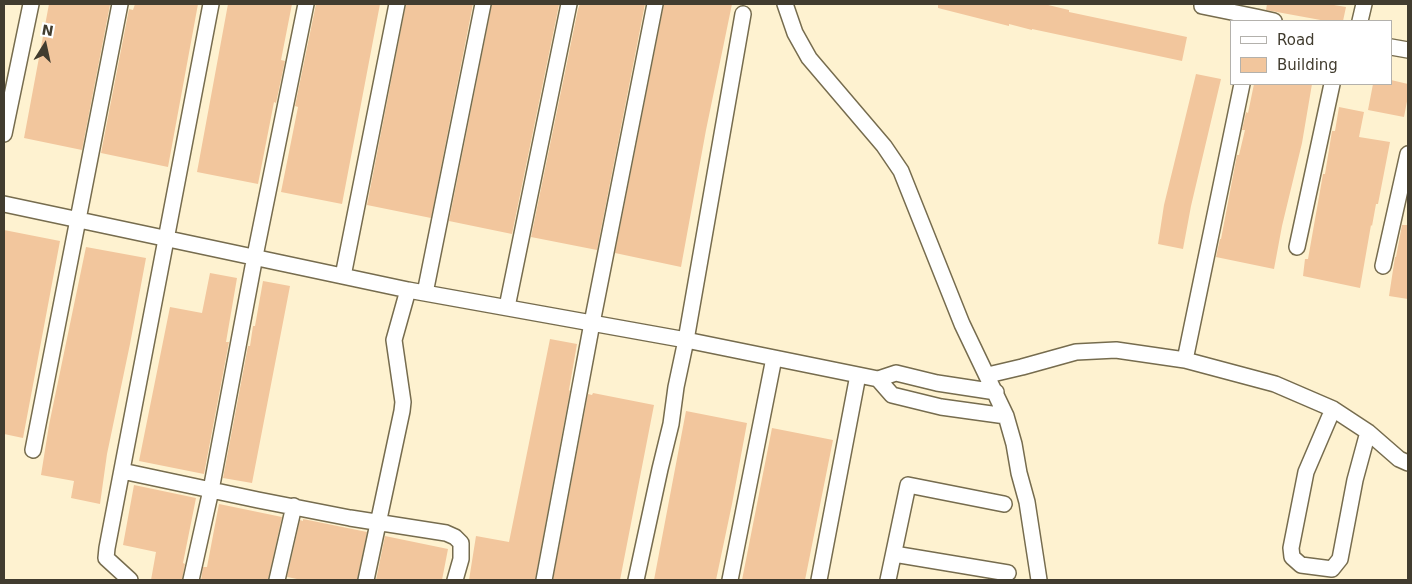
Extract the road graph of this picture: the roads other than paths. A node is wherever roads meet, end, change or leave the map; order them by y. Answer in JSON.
{"nodes":[{"id":1,"x":31,"y":4,"type":"edge"},
{"id":2,"x":120,"y":4,"type":"edge"},
{"id":3,"x":210,"y":4,"type":"edge"},
{"id":4,"x":306,"y":4,"type":"edge"},
{"id":5,"x":397,"y":4,"type":"edge"},
{"id":6,"x":483,"y":4,"type":"edge"},
{"id":7,"x":569,"y":4,"type":"edge"},
{"id":8,"x":655,"y":4,"type":"edge"},
{"id":9,"x":786,"y":4,"type":"edge"},
{"id":10,"x":1364,"y":4,"type":"edge"},
{"id":11,"x":1202,"y":6,"type":"dead end"},
{"id":12,"x":743,"y":14,"type":"dead end"},
{"id":13,"x":1255,"y":19,"type":"edge"},
{"id":14,"x":1360,"y":20,"type":"edge"},
{"id":15,"x":1392,"y":47,"type":"edge"},
{"id":16,"x":1408,"y":50,"type":"edge"},
{"id":17,"x":1242,"y":85,"type":"edge"},
{"id":18,"x":1332,"y":85,"type":"edge"},
{"id":19,"x":4,"y":134,"type":"edge"},
{"id":20,"x":1408,"y":154,"type":"edge"},
{"id":21,"x":4,"y":204,"type":"edge"},
{"id":22,"x":78,"y":219,"type":"junction"},
{"id":23,"x":166,"y":238,"type":"junction"},
{"id":24,"x":1297,"y":247,"type":"dead end"},
{"id":25,"x":255,"y":256,"type":"junction"},
{"id":26,"x":1383,"y":266,"type":"dead end"},
{"id":27,"x":343,"y":276,"type":"junction"},
{"id":28,"x":408,"y":290,"type":"junction"},
{"id":29,"x":425,"y":293,"type":"junction"},
{"id":30,"x":508,"y":307,"type":"junction"},
{"id":31,"x":592,"y":323,"type":"junction"},
{"id":32,"x":686,"y":340,"type":"junction"},
{"id":33,"x":774,"y":358,"type":"junction"},
{"id":34,"x":1185,"y":360,"type":"junction"},
{"id":35,"x":858,"y":375,"type":"junction"},
{"id":36,"x":988,"y":375,"type":"junction"},
{"id":37,"x":878,"y":379,"type":"junction"},
{"id":38,"x":996,"y":392,"type":"junction"},
{"id":39,"x":1333,"y":409,"type":"junction"},
{"id":40,"x":1006,"y":416,"type":"junction"},
{"id":41,"x":1368,"y":432,"type":"junction"},
{"id":42,"x":33,"y":450,"type":"dead end"},
{"id":43,"x":1408,"y":463,"type":"edge"},
{"id":44,"x":122,"y":471,"type":"junction"},
{"id":45,"x":211,"y":490,"type":"junction"},
{"id":46,"x":1004,"y":504,"type":"dead end"},
{"id":47,"x":294,"y":506,"type":"junction"},
{"id":48,"x":379,"y":522,"type":"junction"},
{"id":49,"x":894,"y":554,"type":"junction"},
{"id":50,"x":1008,"y":573,"type":"dead end"},
{"id":51,"x":130,"y":580,"type":"edge"},
{"id":52,"x":191,"y":580,"type":"edge"},
{"id":53,"x":277,"y":580,"type":"edge"},
{"id":54,"x":366,"y":580,"type":"edge"},
{"id":55,"x":455,"y":580,"type":"edge"},
{"id":56,"x":544,"y":580,"type":"edge"},
{"id":57,"x":636,"y":580,"type":"edge"},
{"id":58,"x":730,"y":580,"type":"edge"},
{"id":59,"x":819,"y":580,"type":"edge"},
{"id":60,"x":888,"y":580,"type":"edge"},
{"id":61,"x":1039,"y":580,"type":"edge"}],
"edges":[{"from":1,"to":19,"type":"street"},
{"from":2,"to":22,"type":"street"},
{"from":3,"to":23,"type":"street"},
{"from":4,"to":25,"type":"street"},
{"from":5,"to":27,"type":"street"},
{"from":6,"to":29,"type":"street"},
{"from":7,"to":30,"type":"street"},
{"from":8,"to":31,"type":"street"},
{"from":9,"to":36,"type":"street"},
{"from":10,"to":14,"type":"street"},
{"from":11,"to":13,"type":"street"},
{"from":12,"to":32,"type":"street"},
{"from":15,"to":16,"type":"street"},
{"from":17,"to":34,"type":"street"},
{"from":18,"to":24,"type":"street"},
{"from":20,"to":26,"type":"street"},
{"from":21,"to":22,"type":"street"},
{"from":22,"to":23,"type":"street"},
{"from":22,"to":42,"type":"street"},
{"from":23,"to":25,"type":"street"},
{"from":23,"to":44,"type":"street"},
{"from":25,"to":27,"type":"street"},
{"from":25,"to":45,"type":"street"},
{"from":27,"to":28,"type":"street"},
{"from":28,"to":29,"type":"street"},
{"from":28,"to":48,"type":"street"},
{"from":29,"to":30,"type":"street"},
{"from":30,"to":31,"type":"street"},
{"from":31,"to":32,"type":"street"},
{"from":31,"to":56,"type":"street"},
{"from":32,"to":33,"type":"street"},
{"from":32,"to":57,"type":"street"},
{"from":33,"to":35,"type":"street"},
{"from":33,"to":58,"type":"street"},
{"from":34,"to":36,"type":"street"},
{"from":34,"to":39,"type":"street"},
{"from":35,"to":37,"type":"street"},
{"from":35,"to":59,"type":"street"},
{"from":36,"to":38,"type":"street"},
{"from":37,"to":38,"type":"street"},
{"from":37,"to":40,"type":"street"},
{"from":38,"to":40,"type":"street"},
{"from":39,"to":41,"type":"street"},
{"from":39,"to":41,"type":"street"},
{"from":40,"to":61,"type":"street"},
{"from":41,"to":43,"type":"street"},
{"from":44,"to":45,"type":"street"},
{"from":44,"to":51,"type":"street"},
{"from":45,"to":47,"type":"street"},
{"from":45,"to":52,"type":"street"},
{"from":46,"to":49,"type":"street"},
{"from":47,"to":48,"type":"street"},
{"from":47,"to":53,"type":"street"},
{"from":48,"to":54,"type":"street"},
{"from":48,"to":55,"type":"street"},
{"from":49,"to":50,"type":"street"},
{"from":49,"to":60,"type":"street"}]}
